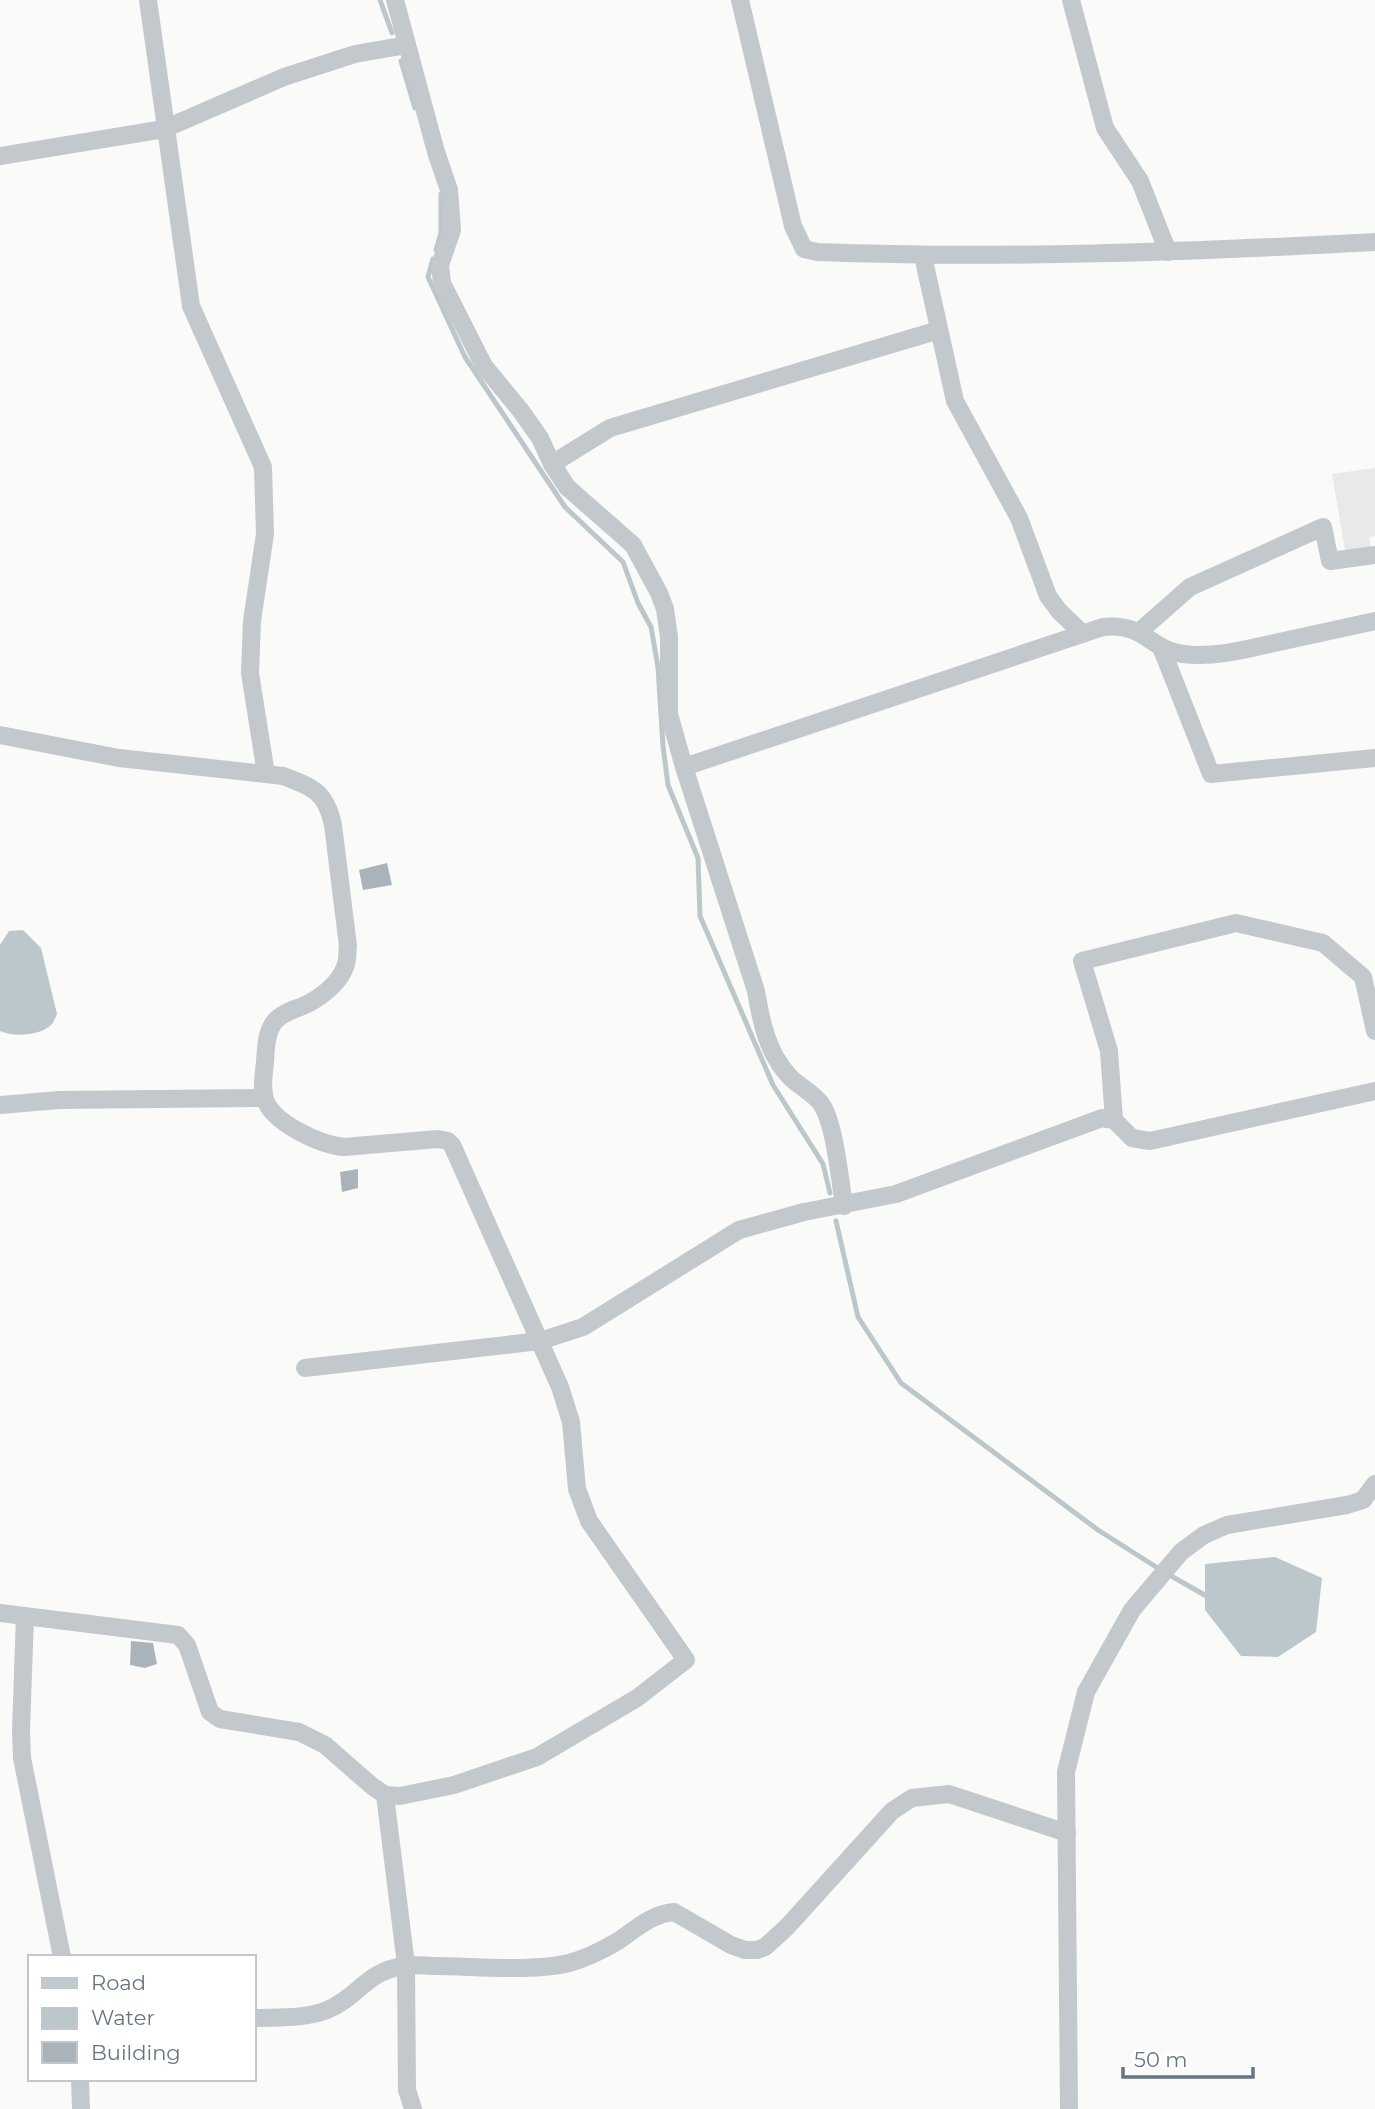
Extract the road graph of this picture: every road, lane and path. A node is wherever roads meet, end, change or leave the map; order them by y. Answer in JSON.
{"nodes":[{"id":1,"x":148,"y":0,"type":"edge"},
{"id":2,"x":395,"y":0,"type":"edge"},
{"id":3,"x":740,"y":0,"type":"edge"},
{"id":4,"x":1071,"y":0,"type":"edge"},
{"id":5,"x":407,"y":46,"type":"junction"},
{"id":6,"x":164,"y":130,"type":"junction"},
{"id":7,"x":0,"y":156,"type":"edge"},
{"id":8,"x":1375,"y":242,"type":"edge"},
{"id":9,"x":1168,"y":252,"type":"junction"},
{"id":10,"x":923,"y":256,"type":"junction"},
{"id":11,"x":939,"y":330,"type":"junction"},
{"id":12,"x":551,"y":464,"type":"junction"},
{"id":13,"x":1375,"y":555,"type":"edge"},
{"id":14,"x":1375,"y":621,"type":"edge"},
{"id":15,"x":1139,"y":632,"type":"junction"},
{"id":16,"x":1083,"y":634,"type":"junction"},
{"id":17,"x":1161,"y":647,"type":"junction"},
{"id":18,"x":0,"y":735,"type":"edge"},
{"id":19,"x":1375,"y":758,"type":"edge"},
{"id":20,"x":684,"y":767,"type":"junction"},
{"id":21,"x":266,"y":774,"type":"junction"},
{"id":22,"x":1375,"y":1031,"type":"edge"},
{"id":23,"x":1375,"y":1091,"type":"edge"},
{"id":24,"x":264,"y":1098,"type":"junction"},
{"id":25,"x":0,"y":1105,"type":"edge"},
{"id":26,"x":1114,"y":1120,"type":"junction"},
{"id":27,"x":844,"y":1206,"type":"junction"},
{"id":28,"x":540,"y":1340,"type":"junction"},
{"id":29,"x":305,"y":1368,"type":"dead end"},
{"id":30,"x":1375,"y":1483,"type":"edge"},
{"id":31,"x":0,"y":1613,"type":"edge"},
{"id":32,"x":25,"y":1616,"type":"junction"},
{"id":33,"x":385,"y":1795,"type":"junction"},
{"id":34,"x":1067,"y":1833,"type":"junction"},
{"id":35,"x":62,"y":1955,"type":"edge"},
{"id":36,"x":406,"y":1965,"type":"junction"},
{"id":37,"x":256,"y":2018,"type":"edge"},
{"id":38,"x":80,"y":2081,"type":"edge"},
{"id":39,"x":81,"y":2109,"type":"edge"},
{"id":40,"x":413,"y":2109,"type":"edge"},
{"id":41,"x":1069,"y":2109,"type":"edge"}],
"edges":[{"from":1,"to":6,"type":"street"},
{"from":2,"to":5,"type":"street"},
{"from":3,"to":10,"type":"street"},
{"from":4,"to":9,"type":"street"},
{"from":5,"to":6,"type":"street"},
{"from":5,"to":12,"type":"street"},
{"from":6,"to":7,"type":"street"},
{"from":6,"to":21,"type":"street"},
{"from":8,"to":9,"type":"street"},
{"from":9,"to":10,"type":"street"},
{"from":10,"to":11,"type":"street"},
{"from":11,"to":12,"type":"street"},
{"from":11,"to":16,"type":"street"},
{"from":12,"to":20,"type":"street"},
{"from":13,"to":15,"type":"street"},
{"from":14,"to":17,"type":"street"},
{"from":15,"to":16,"type":"street"},
{"from":15,"to":17,"type":"street"},
{"from":16,"to":20,"type":"street"},
{"from":17,"to":19,"type":"street"},
{"from":18,"to":21,"type":"street"},
{"from":20,"to":27,"type":"street"},
{"from":21,"to":24,"type":"street"},
{"from":22,"to":26,"type":"street"},
{"from":23,"to":26,"type":"street"},
{"from":24,"to":25,"type":"street"},
{"from":24,"to":28,"type":"street"},
{"from":26,"to":27,"type":"street"},
{"from":27,"to":28,"type":"street"},
{"from":28,"to":29,"type":"street"},
{"from":28,"to":33,"type":"street"},
{"from":30,"to":34,"type":"street"},
{"from":31,"to":32,"type":"street"},
{"from":32,"to":33,"type":"street"},
{"from":32,"to":35,"type":"street"},
{"from":33,"to":36,"type":"street"},
{"from":34,"to":36,"type":"street"},
{"from":34,"to":41,"type":"street"},
{"from":36,"to":37,"type":"street"},
{"from":36,"to":40,"type":"street"},
{"from":38,"to":39,"type":"street"}]}
